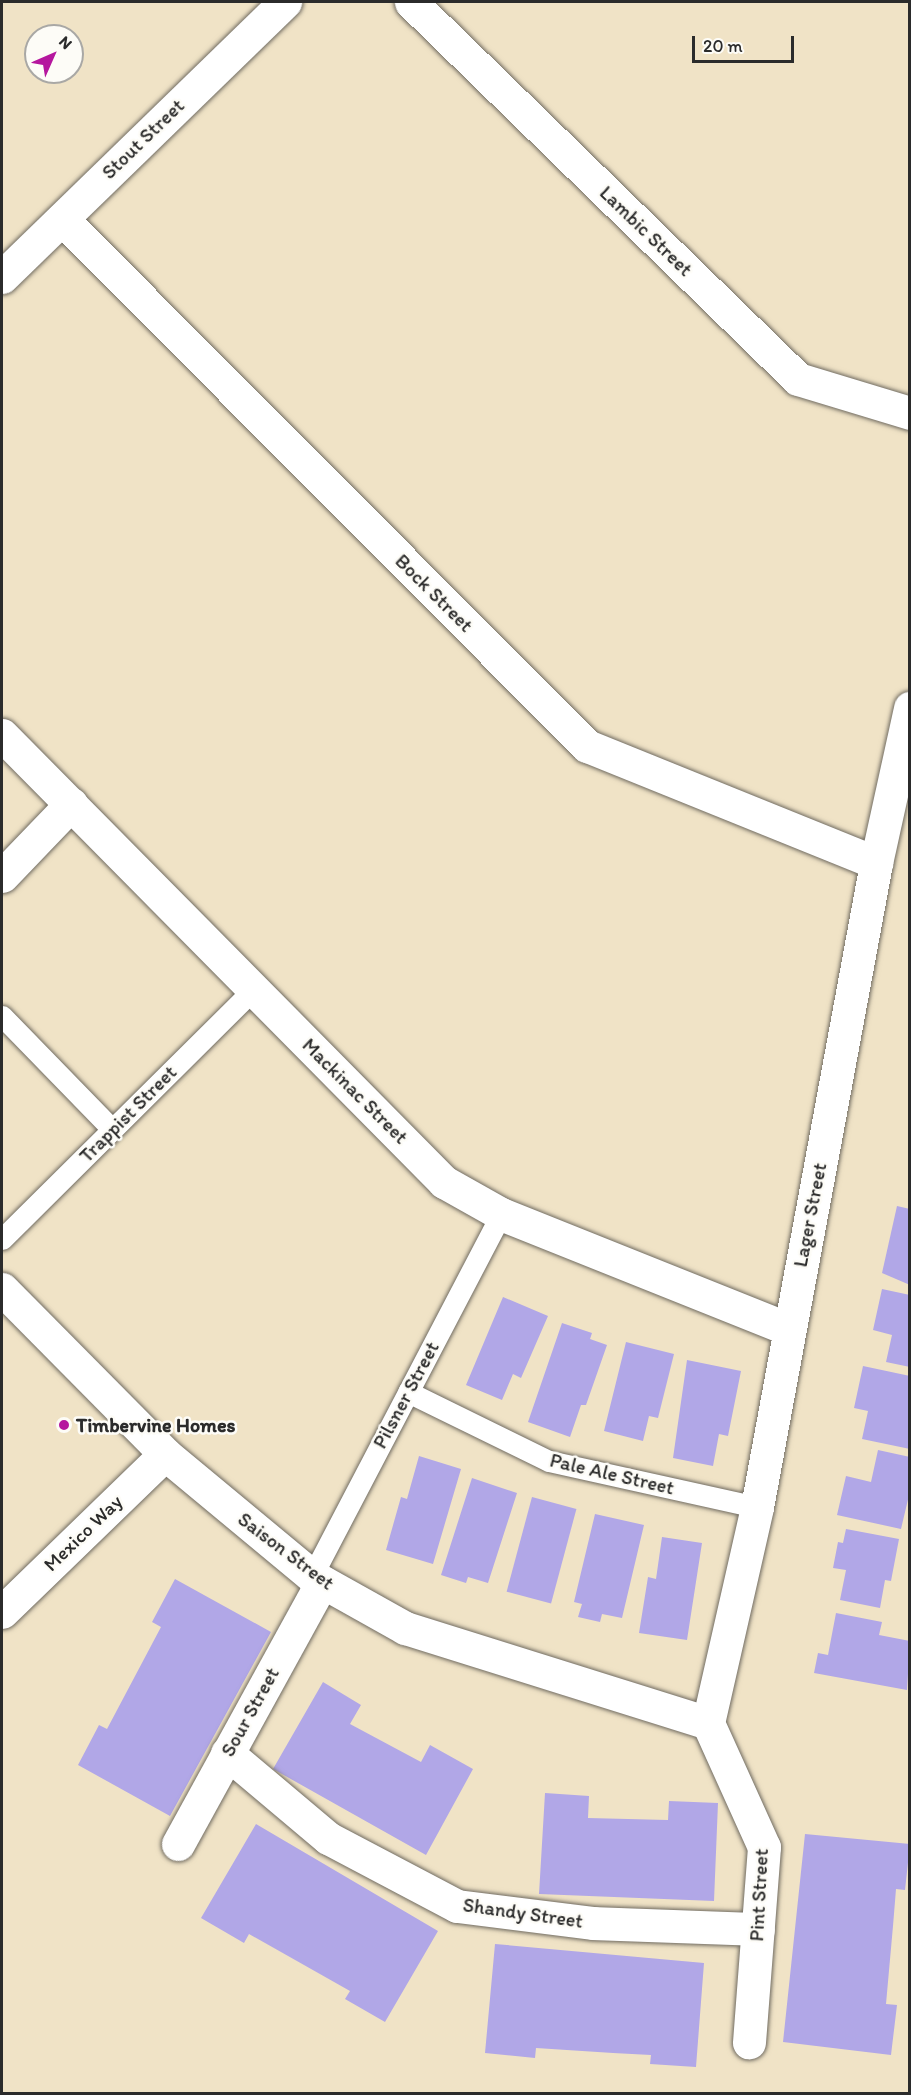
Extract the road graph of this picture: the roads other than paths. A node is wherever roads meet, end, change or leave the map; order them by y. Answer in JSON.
{"nodes":[{"id":1,"x":285,"y":2,"type":"edge"},
{"id":2,"x":411,"y":2,"type":"edge"},
{"id":3,"x":62,"y":219,"type":"junction"},
{"id":4,"x":2,"y":277,"type":"edge"},
{"id":5,"x":909,"y":413,"type":"edge"},
{"id":6,"x":909,"y":708,"type":"edge"},
{"id":7,"x":2,"y":735,"type":"edge"},
{"id":8,"x":72,"y":804,"type":"junction"},
{"id":9,"x":876,"y":863,"type":"junction"},
{"id":10,"x":2,"y":876,"type":"edge"},
{"id":11,"x":254,"y":989,"type":"junction"},
{"id":12,"x":2,"y":1016,"type":"edge"},
{"id":13,"x":112,"y":1129,"type":"junction"},
{"id":14,"x":501,"y":1214,"type":"junction"},
{"id":15,"x":2,"y":1239,"type":"edge"},
{"id":16,"x":2,"y":1289,"type":"edge"},
{"id":17,"x":788,"y":1329,"type":"junction"},
{"id":18,"x":408,"y":1392,"type":"junction"},
{"id":19,"x":165,"y":1454,"type":"junction"},
{"id":20,"x":757,"y":1507,"type":"junction"},
{"id":21,"x":317,"y":1579,"type":"junction"},
{"id":22,"x":2,"y":1612,"type":"edge"},
{"id":23,"x":708,"y":1723,"type":"junction"},
{"id":24,"x":227,"y":1754,"type":"junction"},
{"id":25,"x":178,"y":1844,"type":"dead end"},
{"id":26,"x":758,"y":1929,"type":"junction"},
{"id":27,"x":749,"y":2042,"type":"dead end"}],
"edges":[{"from":1,"to":3,"type":"street","name":"Stout Street"},
{"from":2,"to":5,"type":"street","name":"Lambic Street"},
{"from":3,"to":4,"type":"street","name":"Stout Street"},
{"from":3,"to":9,"type":"street","name":"Bock Street"},
{"from":6,"to":9,"type":"street","name":"Lager Street"},
{"from":7,"to":8,"type":"street","name":"Mackinac Street"},
{"from":8,"to":10,"type":"street"},
{"from":8,"to":11,"type":"street","name":"Mackinac Street"},
{"from":9,"to":17,"type":"street","name":"Lager Street"},
{"from":11,"to":13,"type":"lane","name":"Trappist Street"},
{"from":11,"to":14,"type":"street","name":"Mackinac Street"},
{"from":12,"to":13,"type":"lane"},
{"from":13,"to":15,"type":"lane","name":"Trappist Street"},
{"from":14,"to":17,"type":"street","name":"Mackinac Street"},
{"from":14,"to":18,"type":"lane","name":"Pilsner Street"},
{"from":16,"to":19,"type":"street","name":"Saison Street"},
{"from":17,"to":20,"type":"street","name":"Lager Street"},
{"from":18,"to":20,"type":"lane","name":"Pale Ale Street"},
{"from":18,"to":21,"type":"lane","name":"Pilsner Street"},
{"from":19,"to":21,"type":"street","name":"Saison Street"},
{"from":19,"to":22,"type":"street","name":"Mexico Way"},
{"from":20,"to":23,"type":"street","name":"Lager Street"},
{"from":21,"to":23,"type":"street","name":"Saison Street"},
{"from":21,"to":24,"type":"street","name":"Sour Street"},
{"from":23,"to":26,"type":"street","name":"Pint Street"},
{"from":24,"to":25,"type":"street","name":"Sour Street"},
{"from":24,"to":26,"type":"street","name":"Shandy Street"},
{"from":26,"to":27,"type":"street","name":"Pint Street"}]}
